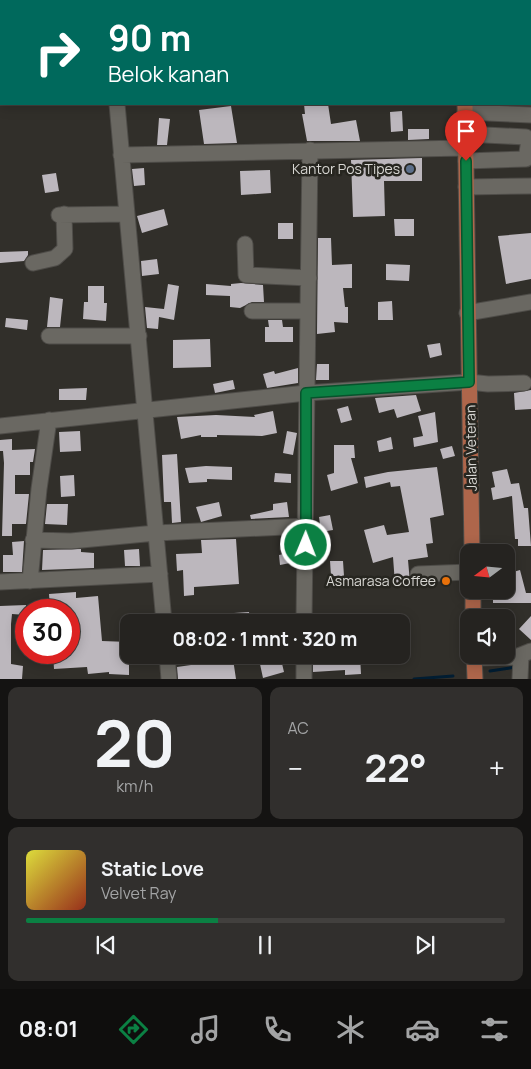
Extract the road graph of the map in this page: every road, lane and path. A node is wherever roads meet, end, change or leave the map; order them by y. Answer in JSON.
{"nodes":[{"id":1,"x":117,"y":105,"type":"edge"},
{"id":2,"x":465,"y":108,"type":"edge"},
{"id":3,"x":531,"y":115,"type":"edge"},
{"id":4,"x":465,"y":148,"type":"junction"},
{"id":5,"x":310,"y":150,"type":"junction"},
{"id":6,"x":121,"y":155,"type":"junction"},
{"id":7,"x":531,"y":186,"type":"edge"},
{"id":8,"x":466,"y":187,"type":"junction"},
{"id":9,"x":126,"y":214,"type":"junction"},
{"id":10,"x":245,"y":244,"type":"dead end"},
{"id":11,"x":33,"y":263,"type":"dead end"},
{"id":12,"x":309,"y":278,"type":"junction"},
{"id":13,"x":531,"y":302,"type":"edge"},
{"id":14,"x":252,"y":311,"type":"dead end"},
{"id":15,"x":308,"y":311,"type":"junction"},
{"id":16,"x":468,"y":313,"type":"junction"},
{"id":17,"x":49,"y":336,"type":"dead end"},
{"id":18,"x":139,"y":336,"type":"junction"},
{"id":19,"x":469,"y":382,"type":"junction"},
{"id":20,"x":524,"y":383,"type":"dead end"},
{"id":21,"x":306,"y":393,"type":"junction"},
{"id":22,"x":145,"y":410,"type":"junction"},
{"id":23,"x":49,"y":420,"type":"junction"},
{"id":24,"x":0,"y":426,"type":"edge"},
{"id":25,"x":306,"y":526,"type":"junction"},
{"id":26,"x":156,"y":533,"type":"junction"},
{"id":27,"x":33,"y":540,"type":"junction"},
{"id":28,"x":472,"y":544,"type":"edge"},
{"id":29,"x":460,"y":572,"type":"edge"},
{"id":30,"x":160,"y":574,"type":"junction"},
{"id":31,"x":418,"y":574,"type":"dead end"},
{"id":32,"x":30,"y":581,"type":"junction"},
{"id":33,"x":0,"y":582,"type":"edge"},
{"id":34,"x":163,"y":614,"type":"edge"},
{"id":35,"x":304,"y":614,"type":"edge"},
{"id":36,"x":526,"y":653,"type":"edge"},
{"id":37,"x":168,"y":664,"type":"edge"},
{"id":38,"x":304,"y":664,"type":"edge"},
{"id":39,"x":474,"y":664,"type":"edge"},
{"id":40,"x":169,"y":679,"type":"edge"},
{"id":41,"x":304,"y":679,"type":"edge"},
{"id":42,"x":475,"y":679,"type":"edge"},
{"id":43,"x":520,"y":679,"type":"edge"}],
"edges":[{"from":1,"to":6,"type":"street"},
{"from":2,"to":3,"type":"street"},
{"from":2,"to":4,"type":"main road","name":"Jalan Veteran"},
{"from":4,"to":5,"type":"street"},
{"from":4,"to":8,"type":"main road","name":"Jalan Veteran"},
{"from":5,"to":6,"type":"street"},
{"from":5,"to":12,"type":"street"},
{"from":6,"to":9,"type":"street"},
{"from":7,"to":8,"type":"street"},
{"from":8,"to":16,"type":"main road","name":"Jalan Veteran"},
{"from":9,"to":11,"type":"street"},
{"from":9,"to":18,"type":"street"},
{"from":10,"to":12,"type":"street"},
{"from":12,"to":15,"type":"street"},
{"from":13,"to":16,"type":"street"},
{"from":14,"to":15,"type":"street"},
{"from":15,"to":21,"type":"street"},
{"from":16,"to":19,"type":"main road","name":"Jalan Veteran"},
{"from":17,"to":18,"type":"street"},
{"from":18,"to":22,"type":"street"},
{"from":19,"to":20,"type":"street"},
{"from":19,"to":21,"type":"street"},
{"from":19,"to":28,"type":"main road","name":"Jalan Veteran"},
{"from":21,"to":22,"type":"street"},
{"from":21,"to":25,"type":"street"},
{"from":22,"to":23,"type":"street"},
{"from":22,"to":26,"type":"street"},
{"from":23,"to":24,"type":"street"},
{"from":23,"to":27,"type":"street"},
{"from":25,"to":26,"type":"street"},
{"from":25,"to":35,"type":"street"},
{"from":26,"to":27,"type":"street"},
{"from":26,"to":30,"type":"street"},
{"from":27,"to":32,"type":"street"},
{"from":29,"to":31,"type":"street"},
{"from":30,"to":32,"type":"street"},
{"from":30,"to":34,"type":"street"},
{"from":32,"to":33,"type":"street"},
{"from":36,"to":43,"type":"street"},
{"from":37,"to":40,"type":"street"},
{"from":38,"to":41,"type":"street"},
{"from":39,"to":42,"type":"main road"}]}
